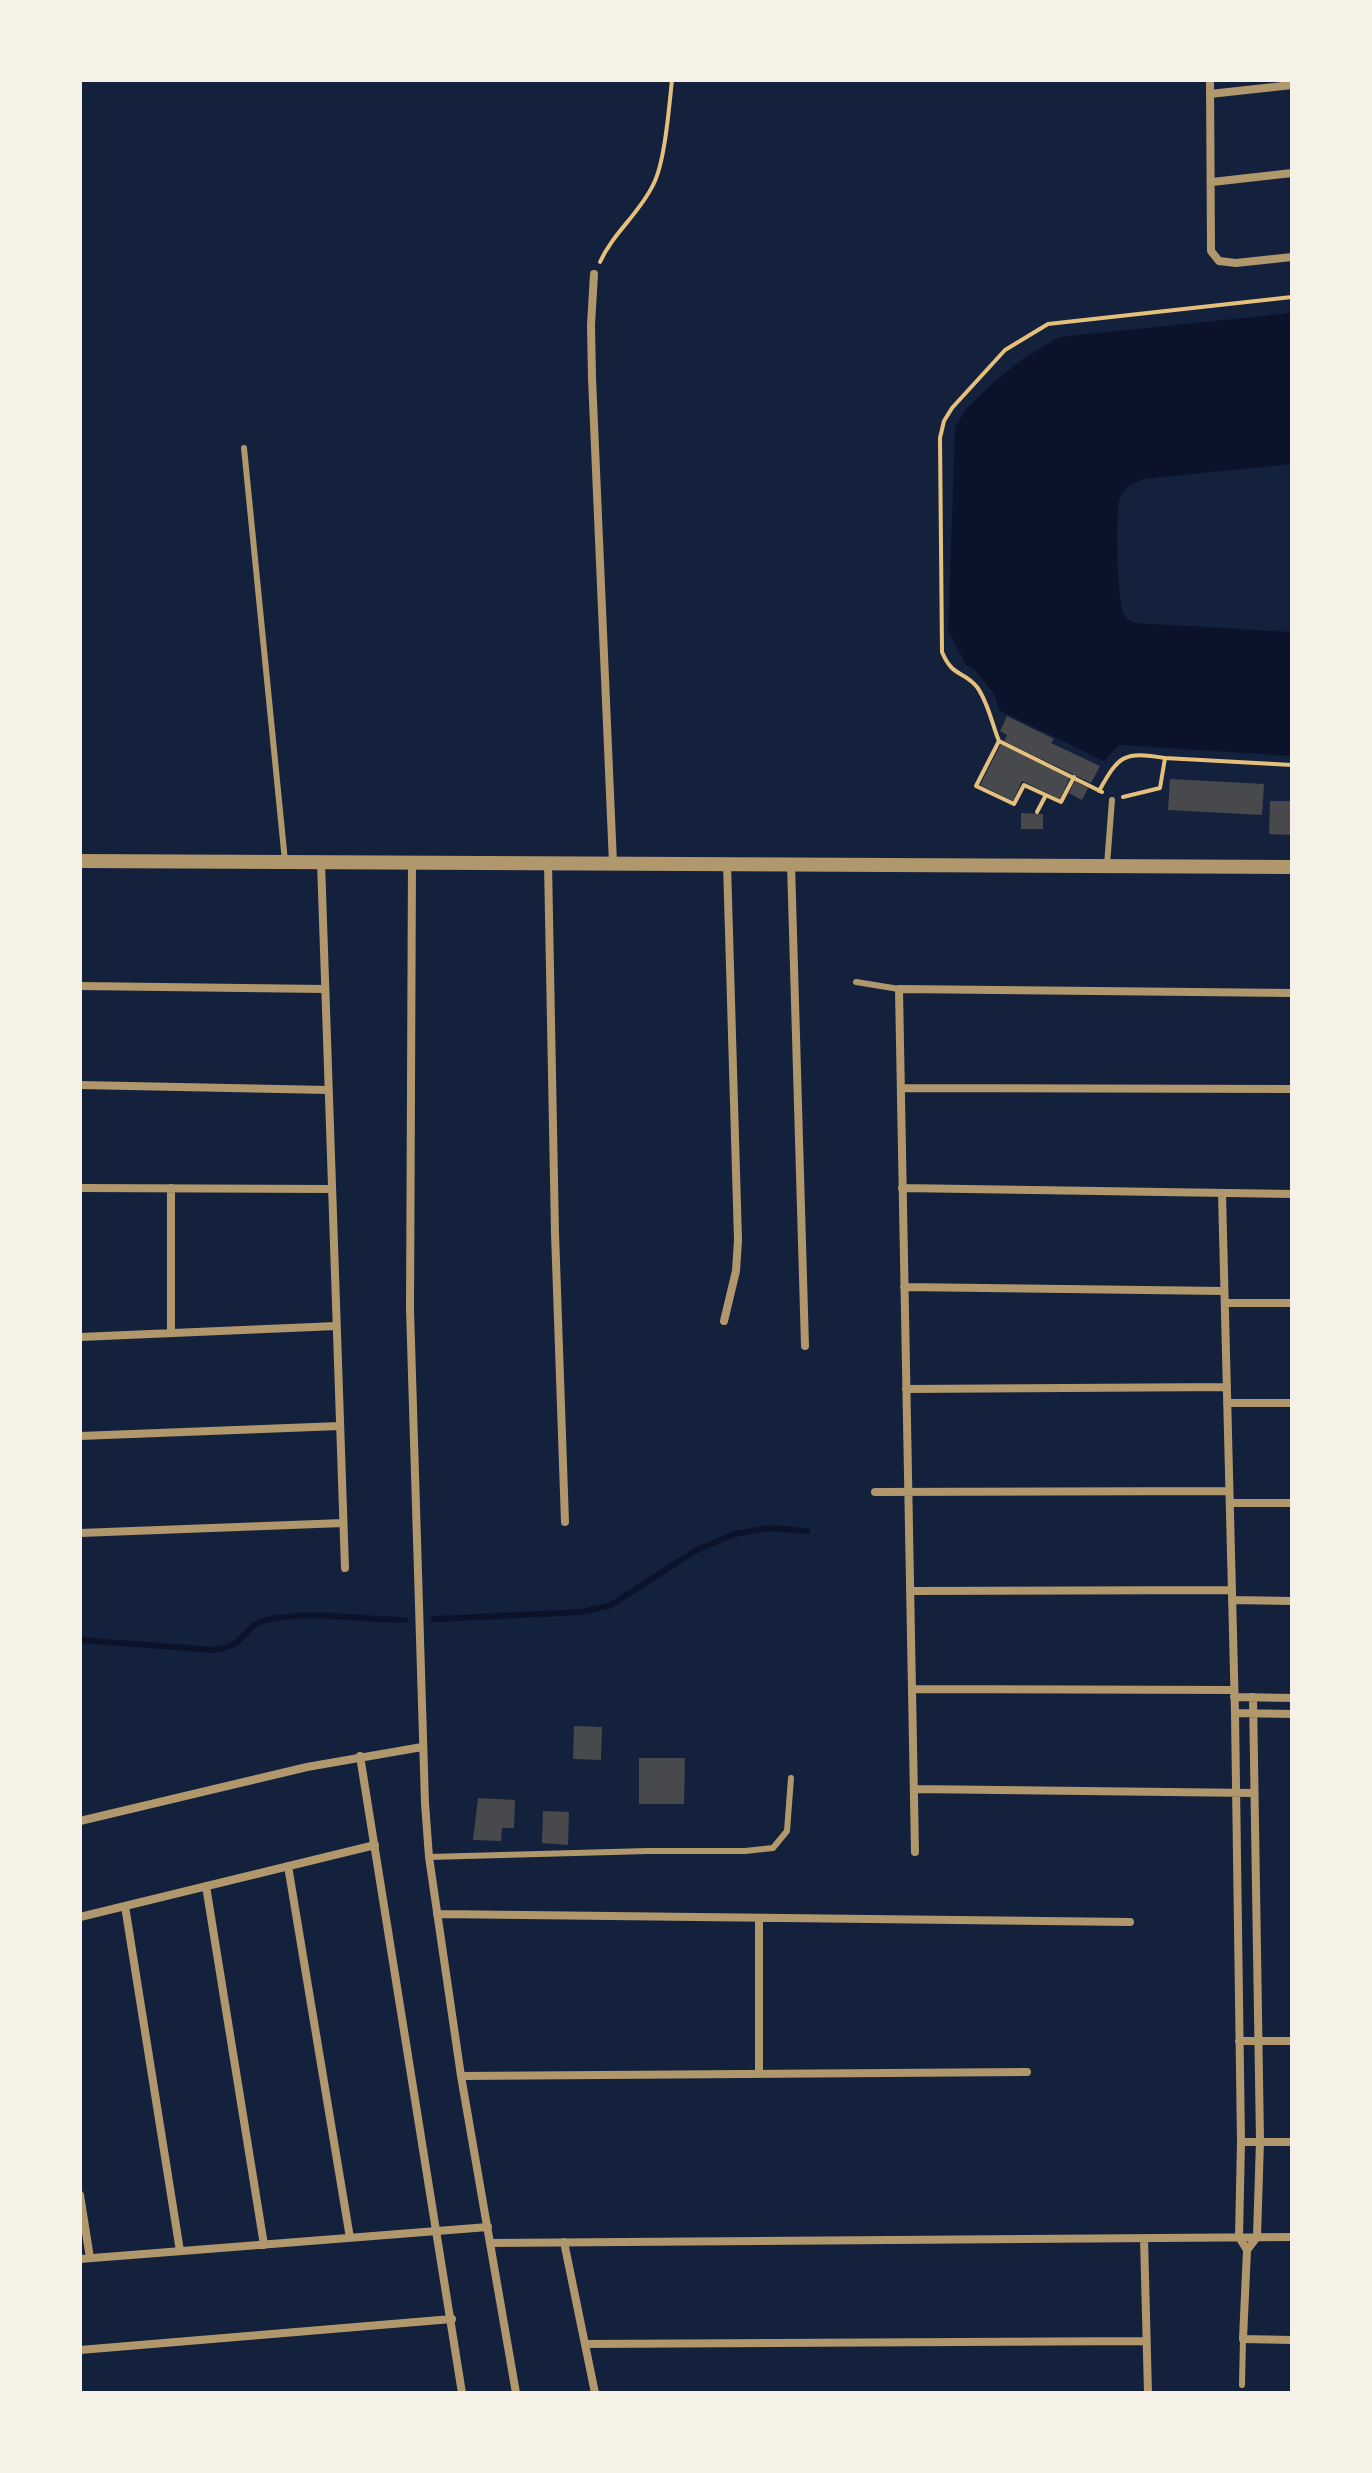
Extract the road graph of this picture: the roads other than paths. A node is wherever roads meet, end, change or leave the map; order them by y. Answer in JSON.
{"nodes":[{"id":1,"x":1210,"y":80,"type":"edge"},
{"id":2,"x":1292,"y":85,"type":"edge"},
{"id":3,"x":1210,"y":94,"type":"junction"},
{"id":4,"x":1292,"y":173,"type":"edge"},
{"id":5,"x":1212,"y":182,"type":"junction"},
{"id":6,"x":1292,"y":257,"type":"edge"},
{"id":7,"x":594,"y":274,"type":"road end"},
{"id":8,"x":244,"y":448,"type":"dead end"},
{"id":9,"x":1112,"y":800,"type":"road end"},
{"id":10,"x":80,"y":861,"type":"edge"},
{"id":11,"x":285,"y":861,"type":"junction"},
{"id":12,"x":321,"y":862,"type":"junction"},
{"id":13,"x":548,"y":862,"type":"junction"},
{"id":14,"x":412,"y":863,"type":"junction"},
{"id":15,"x":613,"y":863,"type":"junction"},
{"id":16,"x":727,"y":863,"type":"junction"},
{"id":17,"x":791,"y":864,"type":"junction"},
{"id":18,"x":1107,"y":865,"type":"junction"},
{"id":19,"x":1292,"y":867,"type":"edge"},
{"id":20,"x":856,"y":982,"type":"dead end"},
{"id":21,"x":80,"y":986,"type":"edge"},
{"id":22,"x":325,"y":989,"type":"junction"},
{"id":23,"x":899,"y":989,"type":"junction"},
{"id":24,"x":1292,"y":993,"type":"edge"},
{"id":25,"x":80,"y":1085,"type":"edge"},
{"id":26,"x":901,"y":1088,"type":"junction"},
{"id":27,"x":1292,"y":1089,"type":"edge"},
{"id":28,"x":328,"y":1090,"type":"junction"},
{"id":29,"x":80,"y":1188,"type":"edge"},
{"id":30,"x":171,"y":1188,"type":"junction"},
{"id":31,"x":902,"y":1188,"type":"junction"},
{"id":32,"x":332,"y":1189,"type":"junction"},
{"id":33,"x":1222,"y":1193,"type":"junction"},
{"id":34,"x":1292,"y":1194,"type":"edge"},
{"id":35,"x":904,"y":1287,"type":"junction"},
{"id":36,"x":1224,"y":1291,"type":"junction"},
{"id":37,"x":1225,"y":1303,"type":"junction"},
{"id":38,"x":1292,"y":1303,"type":"edge"},
{"id":39,"x":724,"y":1321,"type":"dead end"},
{"id":40,"x":336,"y":1326,"type":"junction"},
{"id":41,"x":171,"y":1333,"type":"junction"},
{"id":42,"x":80,"y":1337,"type":"edge"},
{"id":43,"x":805,"y":1346,"type":"dead end"},
{"id":44,"x":1227,"y":1387,"type":"junction"},
{"id":45,"x":906,"y":1389,"type":"junction"},
{"id":46,"x":1227,"y":1403,"type":"junction"},
{"id":47,"x":1292,"y":1403,"type":"edge"},
{"id":48,"x":340,"y":1426,"type":"junction"},
{"id":49,"x":80,"y":1436,"type":"edge"},
{"id":50,"x":1229,"y":1491,"type":"junction"},
{"id":51,"x":875,"y":1492,"type":"dead end"},
{"id":52,"x":908,"y":1492,"type":"junction"},
{"id":53,"x":1230,"y":1503,"type":"junction"},
{"id":54,"x":1292,"y":1503,"type":"edge"},
{"id":55,"x":565,"y":1522,"type":"dead end"},
{"id":56,"x":343,"y":1523,"type":"junction"},
{"id":57,"x":80,"y":1533,"type":"edge"},
{"id":58,"x":345,"y":1568,"type":"dead end"},
{"id":59,"x":910,"y":1591,"type":"junction"},
{"id":60,"x":1232,"y":1595,"type":"junction"},
{"id":61,"x":1292,"y":1601,"type":"edge"},
{"id":62,"x":912,"y":1689,"type":"junction"},
{"id":63,"x":1234,"y":1694,"type":"junction"},
{"id":64,"x":1253,"y":1697,"type":"junction"},
{"id":65,"x":1292,"y":1698,"type":"edge"},
{"id":66,"x":1235,"y":1713,"type":"junction"},
{"id":67,"x":1253,"y":1714,"type":"junction"},
{"id":68,"x":1292,"y":1714,"type":"edge"},
{"id":69,"x":422,"y":1747,"type":"junction"},
{"id":70,"x":360,"y":1756,"type":"junction"},
{"id":71,"x":791,"y":1778,"type":"dead end"},
{"id":72,"x":914,"y":1789,"type":"junction"},
{"id":73,"x":1236,"y":1793,"type":"junction"},
{"id":74,"x":1253,"y":1793,"type":"junction"},
{"id":75,"x":80,"y":1821,"type":"edge"},
{"id":76,"x":375,"y":1845,"type":"junction"},
{"id":77,"x":915,"y":1852,"type":"dead end"},
{"id":78,"x":429,"y":1857,"type":"junction"},
{"id":79,"x":288,"y":1866,"type":"junction"},
{"id":80,"x":206,"y":1886,"type":"junction"},
{"id":81,"x":125,"y":1906,"type":"junction"},
{"id":82,"x":437,"y":1914,"type":"junction"},
{"id":83,"x":80,"y":1917,"type":"edge"},
{"id":84,"x":759,"y":1918,"type":"junction"},
{"id":85,"x":1130,"y":1922,"type":"dead end"},
{"id":86,"x":1239,"y":2041,"type":"junction"},
{"id":87,"x":1258,"y":2041,"type":"junction"},
{"id":88,"x":1292,"y":2041,"type":"edge"},
{"id":89,"x":1027,"y":2072,"type":"dead end"},
{"id":90,"x":759,"y":2074,"type":"junction"},
{"id":91,"x":461,"y":2076,"type":"junction"},
{"id":92,"x":1260,"y":2141,"type":"junction"},
{"id":93,"x":1241,"y":2142,"type":"junction"},
{"id":94,"x":1292,"y":2142,"type":"edge"},
{"id":95,"x":80,"y":2195,"type":"edge"},
{"id":96,"x":488,"y":2227,"type":"junction"},
{"id":97,"x":437,"y":2231,"type":"junction"},
{"id":98,"x":1239,"y":2237,"type":"junction"},
{"id":99,"x":1257,"y":2237,"type":"junction"},
{"id":100,"x":1292,"y":2237,"type":"edge"},
{"id":101,"x":350,"y":2238,"type":"junction"},
{"id":102,"x":1144,"y":2238,"type":"junction"},
{"id":103,"x":564,"y":2242,"type":"junction"},
{"id":104,"x":490,"y":2243,"type":"junction"},
{"id":105,"x":264,"y":2245,"type":"junction"},
{"id":106,"x":1247,"y":2250,"type":"junction"},
{"id":107,"x":180,"y":2251,"type":"junction"},
{"id":108,"x":90,"y":2258,"type":"junction"},
{"id":109,"x":80,"y":2259,"type":"edge"},
{"id":110,"x":452,"y":2319,"type":"junction"},
{"id":111,"x":1243,"y":2339,"type":"junction"},
{"id":112,"x":1292,"y":2340,"type":"edge"},
{"id":113,"x":1146,"y":2341,"type":"junction"},
{"id":114,"x":585,"y":2344,"type":"junction"},
{"id":115,"x":80,"y":2350,"type":"edge"},
{"id":116,"x":1242,"y":2385,"type":"dead end"},
{"id":117,"x":462,"y":2393,"type":"edge"},
{"id":118,"x":516,"y":2393,"type":"edge"},
{"id":119,"x":595,"y":2393,"type":"edge"},
{"id":120,"x":1148,"y":2393,"type":"edge"}],
"edges":[{"from":1,"to":3,"type":"street"},
{"from":2,"to":3,"type":"street"},
{"from":3,"to":5,"type":"street"},
{"from":4,"to":5,"type":"street"},
{"from":5,"to":6,"type":"street"},
{"from":7,"to":15,"type":"street"},
{"from":8,"to":11,"type":"lane"},
{"from":9,"to":18,"type":"lane"},
{"from":10,"to":11,"type":"street"},
{"from":11,"to":12,"type":"street"},
{"from":12,"to":14,"type":"street"},
{"from":12,"to":22,"type":"street"},
{"from":13,"to":14,"type":"street"},
{"from":13,"to":15,"type":"street"},
{"from":13,"to":55,"type":"street"},
{"from":14,"to":69,"type":"street"},
{"from":15,"to":16,"type":"street"},
{"from":16,"to":17,"type":"street"},
{"from":16,"to":39,"type":"street"},
{"from":17,"to":18,"type":"street"},
{"from":17,"to":43,"type":"street"},
{"from":18,"to":19,"type":"street"},
{"from":20,"to":23,"type":"lane"},
{"from":21,"to":22,"type":"street"},
{"from":22,"to":28,"type":"street"},
{"from":23,"to":24,"type":"street"},
{"from":23,"to":26,"type":"street"},
{"from":25,"to":28,"type":"street"},
{"from":26,"to":27,"type":"street"},
{"from":26,"to":31,"type":"street"},
{"from":28,"to":32,"type":"street"},
{"from":29,"to":30,"type":"street"},
{"from":30,"to":32,"type":"street"},
{"from":30,"to":41,"type":"street"},
{"from":31,"to":33,"type":"street"},
{"from":31,"to":35,"type":"street"},
{"from":32,"to":40,"type":"street"},
{"from":33,"to":34,"type":"street"},
{"from":33,"to":36,"type":"street"},
{"from":35,"to":36,"type":"street"},
{"from":35,"to":45,"type":"street"},
{"from":36,"to":37,"type":"street"},
{"from":37,"to":38,"type":"street"},
{"from":37,"to":44,"type":"street"},
{"from":40,"to":41,"type":"street"},
{"from":40,"to":48,"type":"street"},
{"from":41,"to":42,"type":"street"},
{"from":44,"to":45,"type":"street"},
{"from":44,"to":46,"type":"street"},
{"from":45,"to":52,"type":"street"},
{"from":46,"to":47,"type":"street"},
{"from":46,"to":50,"type":"street"},
{"from":48,"to":49,"type":"street"},
{"from":48,"to":56,"type":"street"},
{"from":50,"to":52,"type":"street"},
{"from":50,"to":53,"type":"street"},
{"from":51,"to":52,"type":"street"},
{"from":52,"to":59,"type":"street"},
{"from":53,"to":54,"type":"street"},
{"from":53,"to":60,"type":"street"},
{"from":56,"to":57,"type":"street"},
{"from":56,"to":58,"type":"street"},
{"from":59,"to":60,"type":"street"},
{"from":59,"to":62,"type":"street"},
{"from":60,"to":61,"type":"street"},
{"from":60,"to":63,"type":"street"},
{"from":62,"to":63,"type":"street"},
{"from":62,"to":72,"type":"street"},
{"from":63,"to":64,"type":"street"},
{"from":63,"to":66,"type":"street"},
{"from":64,"to":65,"type":"street"},
{"from":64,"to":67,"type":"street"},
{"from":66,"to":67,"type":"street"},
{"from":66,"to":73,"type":"street"},
{"from":67,"to":68,"type":"street"},
{"from":67,"to":74,"type":"street"},
{"from":69,"to":70,"type":"street"},
{"from":69,"to":78,"type":"street"},
{"from":70,"to":75,"type":"street"},
{"from":70,"to":76,"type":"street"},
{"from":71,"to":78,"type":"lane"},
{"from":72,"to":73,"type":"street"},
{"from":72,"to":77,"type":"street"},
{"from":73,"to":74,"type":"street"},
{"from":73,"to":86,"type":"street"},
{"from":74,"to":87,"type":"street"},
{"from":76,"to":79,"type":"street"},
{"from":76,"to":97,"type":"street"},
{"from":78,"to":82,"type":"street"},
{"from":79,"to":80,"type":"street"},
{"from":79,"to":101,"type":"street"},
{"from":80,"to":81,"type":"street"},
{"from":80,"to":105,"type":"street"},
{"from":81,"to":83,"type":"street"},
{"from":81,"to":107,"type":"street"},
{"from":82,"to":84,"type":"street"},
{"from":82,"to":91,"type":"street"},
{"from":84,"to":85,"type":"street"},
{"from":84,"to":90,"type":"street"},
{"from":86,"to":87,"type":"street"},
{"from":86,"to":93,"type":"street"},
{"from":87,"to":88,"type":"street"},
{"from":87,"to":92,"type":"street"},
{"from":89,"to":90,"type":"street"},
{"from":90,"to":91,"type":"street"},
{"from":91,"to":96,"type":"street"},
{"from":92,"to":93,"type":"street"},
{"from":92,"to":94,"type":"street"},
{"from":92,"to":99,"type":"street"},
{"from":93,"to":98,"type":"street"},
{"from":95,"to":108,"type":"street"},
{"from":96,"to":97,"type":"street"},
{"from":96,"to":104,"type":"street"},
{"from":97,"to":101,"type":"street"},
{"from":97,"to":110,"type":"street"},
{"from":98,"to":99,"type":"street"},
{"from":98,"to":102,"type":"street"},
{"from":98,"to":106,"type":"street"},
{"from":99,"to":100,"type":"street"},
{"from":99,"to":106,"type":"street"},
{"from":101,"to":105,"type":"street"},
{"from":102,"to":103,"type":"street"},
{"from":102,"to":113,"type":"street"},
{"from":103,"to":104,"type":"street"},
{"from":103,"to":114,"type":"street"},
{"from":104,"to":118,"type":"street"},
{"from":105,"to":107,"type":"street"},
{"from":106,"to":111,"type":"street"},
{"from":107,"to":108,"type":"street"},
{"from":108,"to":109,"type":"street"},
{"from":110,"to":115,"type":"street"},
{"from":110,"to":117,"type":"street"},
{"from":111,"to":112,"type":"street"},
{"from":111,"to":116,"type":"lane"},
{"from":113,"to":114,"type":"street"},
{"from":113,"to":120,"type":"street"},
{"from":114,"to":119,"type":"street"}]}
